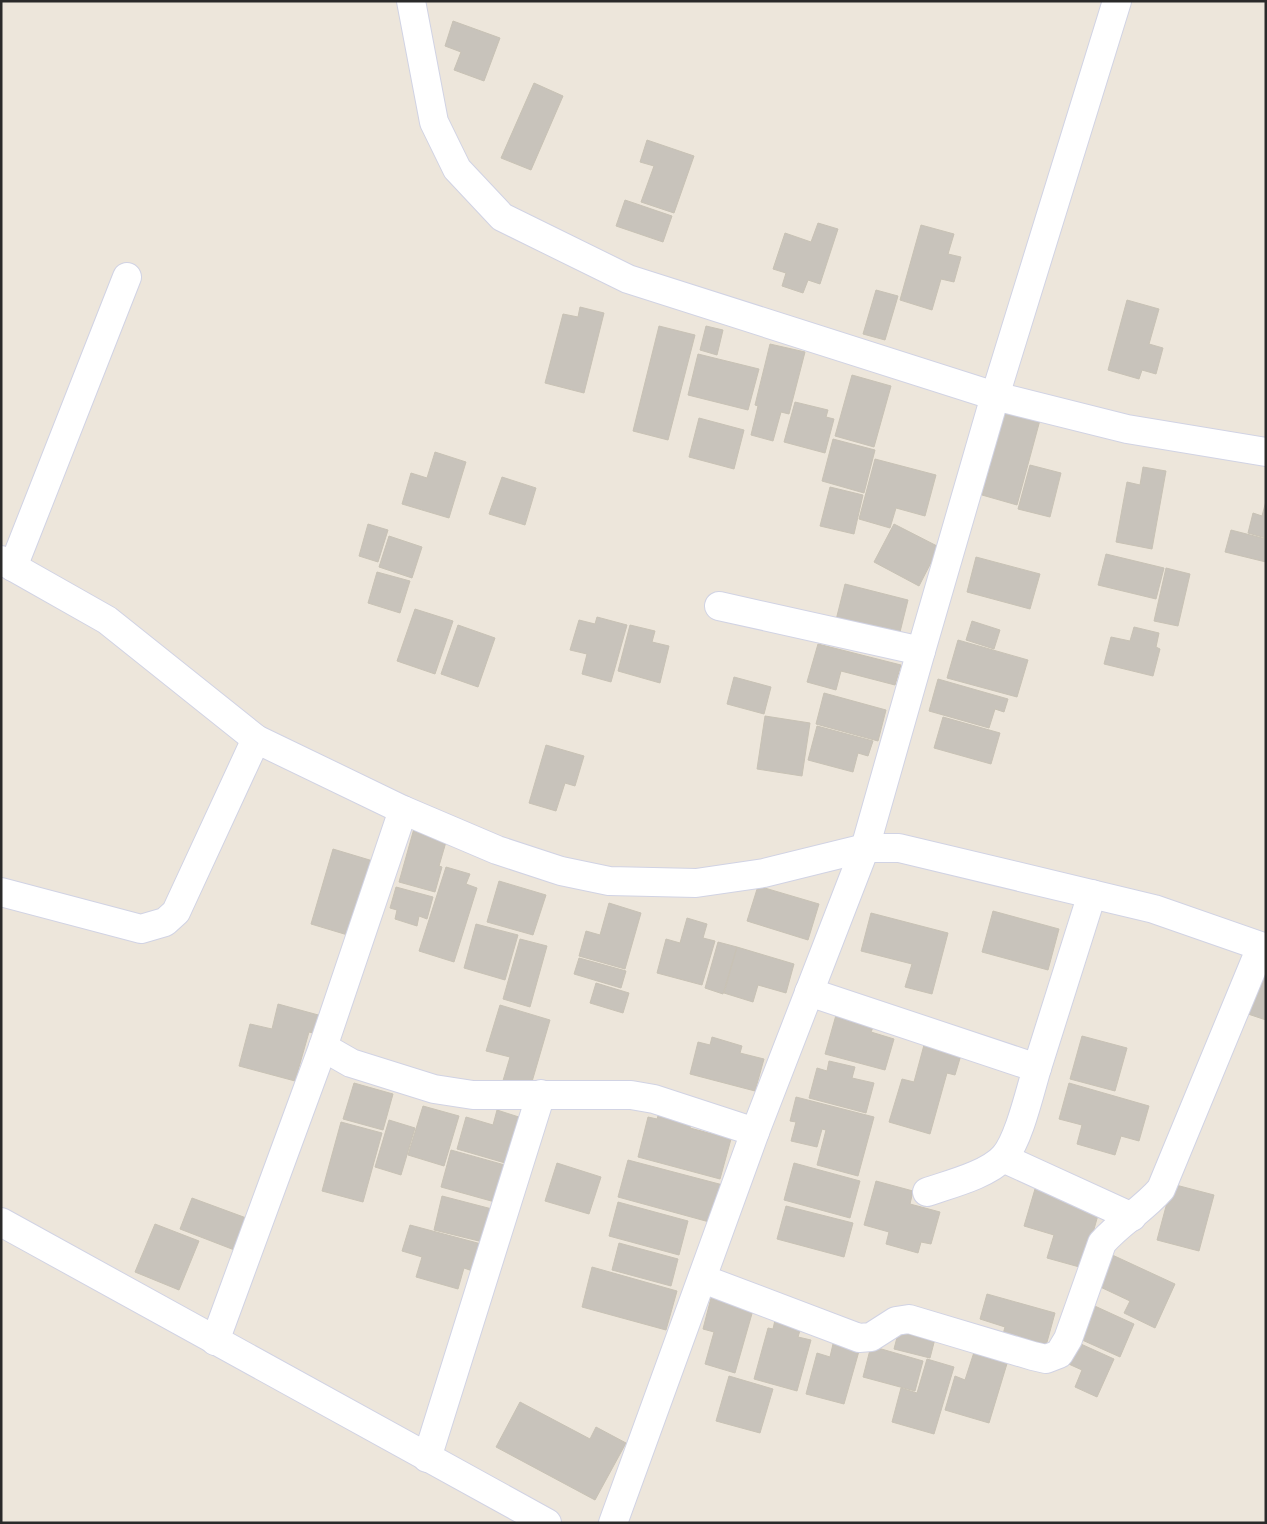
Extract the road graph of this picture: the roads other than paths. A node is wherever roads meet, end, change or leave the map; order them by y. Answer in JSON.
{"nodes":[{"id":1,"x":411,"y":1,"type":"edge"},
{"id":2,"x":1117,"y":1,"type":"edge"},
{"id":3,"x":128,"y":277,"type":"dead end"},
{"id":4,"x":995,"y":396,"type":"junction"},
{"id":5,"x":1266,"y":452,"type":"edge"},
{"id":6,"x":7,"y":563,"type":"edge"},
{"id":7,"x":718,"y":606,"type":"dead end"},
{"id":8,"x":921,"y":651,"type":"junction"},
{"id":9,"x":256,"y":739,"type":"junction"},
{"id":10,"x":403,"y":810,"type":"junction"},
{"id":11,"x":865,"y":848,"type":"junction"},
{"id":12,"x":1,"y":892,"type":"edge"},
{"id":13,"x":1092,"y":894,"type":"junction"},
{"id":14,"x":1264,"y":947,"type":"edge"},
{"id":15,"x":808,"y":992,"type":"junction"},
{"id":16,"x":324,"y":1047,"type":"junction"},
{"id":17,"x":1037,"y":1068,"type":"junction"},
{"id":18,"x":541,"y":1094,"type":"junction"},
{"id":19,"x":755,"y":1132,"type":"junction"},
{"id":20,"x":1003,"y":1158,"type":"junction"},
{"id":21,"x":927,"y":1192,"type":"dead end"},
{"id":22,"x":1132,"y":1217,"type":"junction"},
{"id":23,"x":1,"y":1222,"type":"edge"},
{"id":24,"x":703,"y":1278,"type":"junction"},
{"id":25,"x":215,"y":1341,"type":"junction"},
{"id":26,"x":427,"y":1458,"type":"junction"},
{"id":27,"x":546,"y":1523,"type":"edge"},
{"id":28,"x":613,"y":1523,"type":"edge"}],
"edges":[{"from":1,"to":4,"type":"street"},
{"from":2,"to":4,"type":"street"},
{"from":3,"to":6,"type":"street"},
{"from":4,"to":5,"type":"street"},
{"from":4,"to":8,"type":"street"},
{"from":6,"to":9,"type":"street"},
{"from":7,"to":8,"type":"street"},
{"from":8,"to":11,"type":"street"},
{"from":9,"to":10,"type":"street"},
{"from":9,"to":12,"type":"street"},
{"from":10,"to":11,"type":"street"},
{"from":10,"to":16,"type":"street"},
{"from":11,"to":13,"type":"street"},
{"from":11,"to":15,"type":"street"},
{"from":13,"to":14,"type":"street"},
{"from":13,"to":17,"type":"street"},
{"from":14,"to":22,"type":"street"},
{"from":15,"to":17,"type":"street"},
{"from":15,"to":19,"type":"street"},
{"from":16,"to":18,"type":"street"},
{"from":16,"to":25,"type":"street"},
{"from":17,"to":20,"type":"street"},
{"from":18,"to":19,"type":"street"},
{"from":18,"to":26,"type":"street"},
{"from":19,"to":24,"type":"street"},
{"from":20,"to":21,"type":"street"},
{"from":20,"to":22,"type":"street"},
{"from":22,"to":24,"type":"street"},
{"from":23,"to":25,"type":"street"},
{"from":24,"to":28,"type":"street"},
{"from":25,"to":26,"type":"street"},
{"from":26,"to":27,"type":"street"}]}
